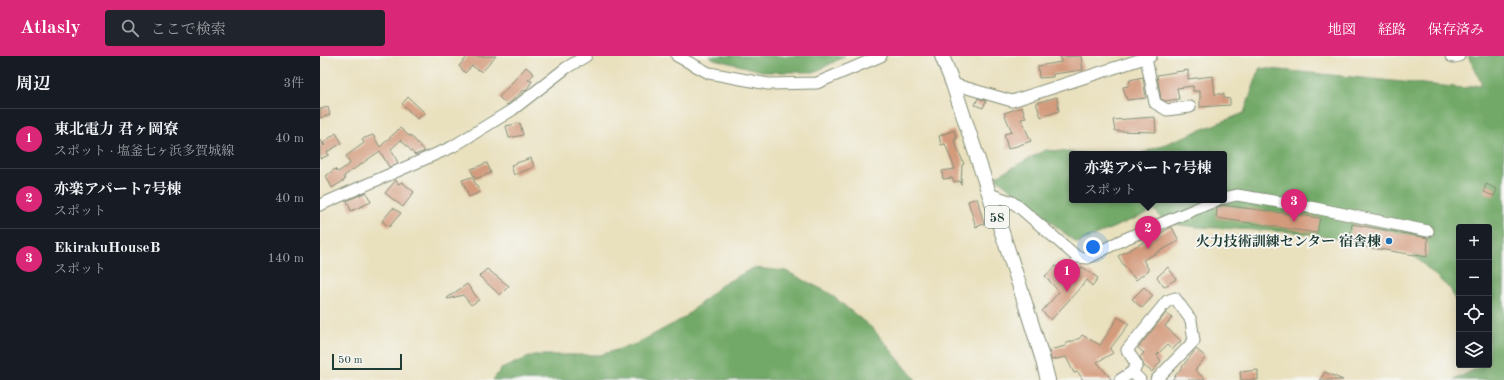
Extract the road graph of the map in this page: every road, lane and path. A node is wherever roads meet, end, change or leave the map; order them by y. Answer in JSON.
{"nodes":[{"id":1,"x":586,"y":56,"type":"edge"},
{"id":2,"x":677,"y":56,"type":"edge"},
{"id":3,"x":882,"y":56,"type":"edge"},
{"id":4,"x":942,"y":56,"type":"edge"},
{"id":5,"x":1452,"y":56,"type":"edge"},
{"id":6,"x":1459,"y":56,"type":"edge"},
{"id":7,"x":1149,"y":57,"type":"edge"},
{"id":8,"x":953,"y":84,"type":"junction"},
{"id":9,"x":1190,"y":107,"type":"dead end"},
{"id":10,"x":989,"y":194,"type":"junction"},
{"id":11,"x":1227,"y":197,"type":"edge"},
{"id":12,"x":1210,"y":203,"type":"edge"},
{"id":13,"x":320,"y":205,"type":"edge"},
{"id":14,"x":1428,"y":231,"type":"dead end"},
{"id":15,"x":1136,"y":376,"type":"edge"},
{"id":16,"x":1048,"y":380,"type":"edge"},
{"id":17,"x":1120,"y":380,"type":"edge"},
{"id":18,"x":1156,"y":380,"type":"edge"}],
"edges":[{"from":1,"to":13,"type":"street"},
{"from":2,"to":3,"type":"street"},
{"from":4,"to":8,"type":"main road","number":"58"},
{"from":5,"to":6,"type":"street"},
{"from":7,"to":8,"type":"street"},
{"from":7,"to":9,"type":"street"},
{"from":8,"to":10,"type":"main road","number":"58"},
{"from":10,"to":12,"type":"street"},
{"from":10,"to":16,"type":"main road","number":"58"},
{"from":11,"to":14,"type":"street"},
{"from":15,"to":17,"type":"street"},
{"from":15,"to":18,"type":"street"}]}
